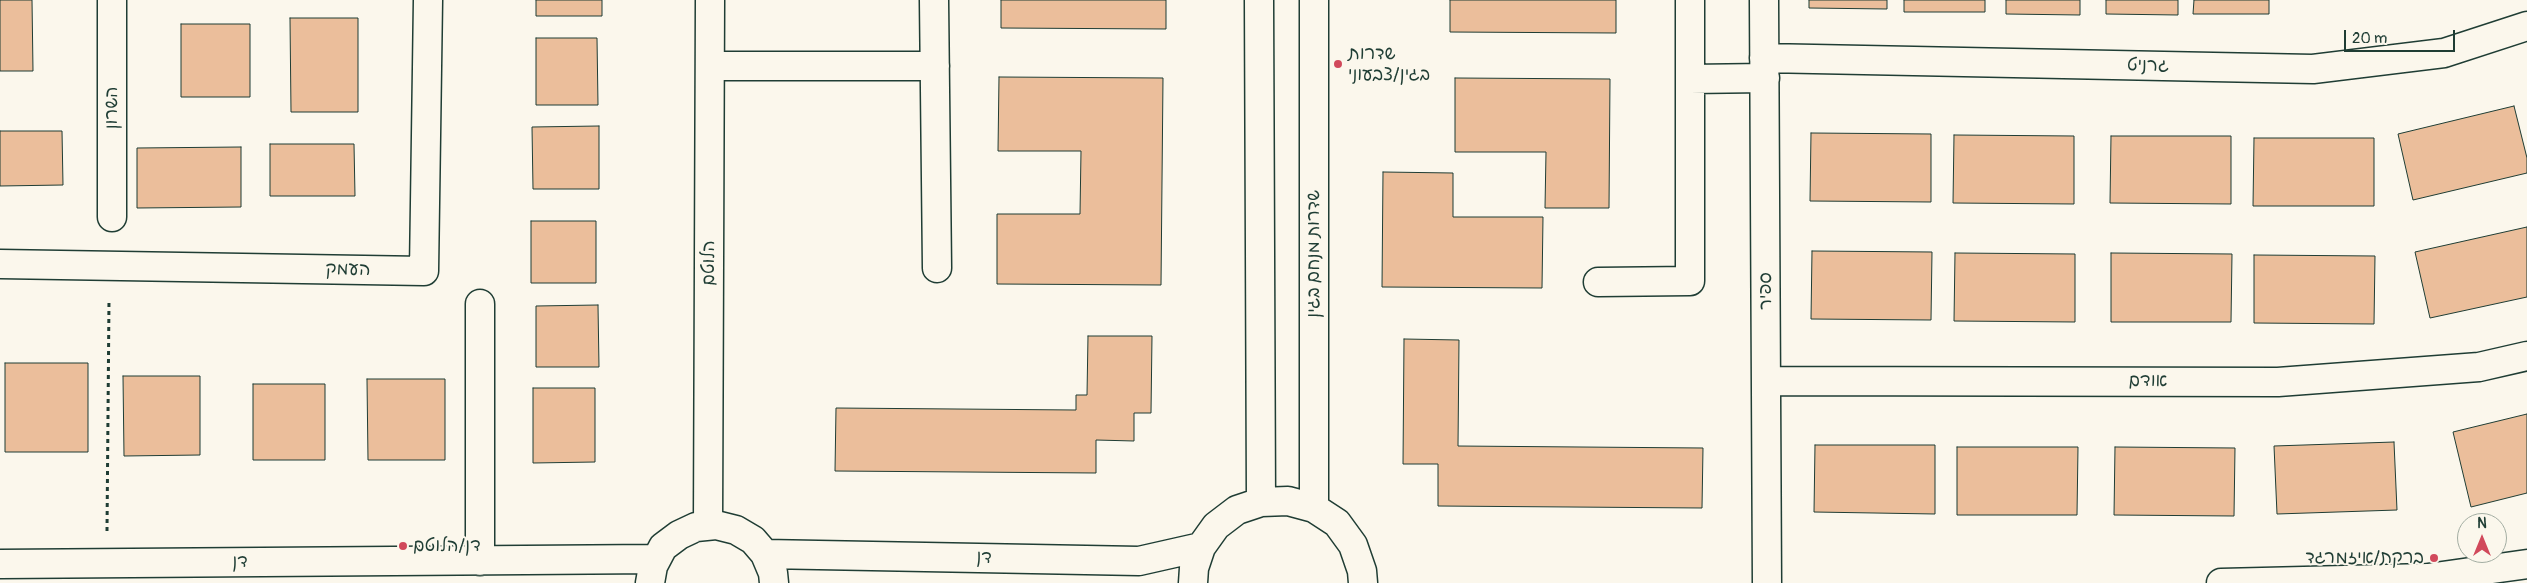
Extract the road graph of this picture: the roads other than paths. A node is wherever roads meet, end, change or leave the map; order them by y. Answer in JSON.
{"nodes":[{"id":1,"x":112,"y":0,"type":"edge"},
{"id":2,"x":428,"y":0,"type":"edge"},
{"id":3,"x":710,"y":0,"type":"edge"},
{"id":4,"x":934,"y":0,"type":"edge"},
{"id":5,"x":1258,"y":0,"type":"edge"},
{"id":6,"x":1314,"y":0,"type":"edge"},
{"id":7,"x":1690,"y":0,"type":"edge"},
{"id":8,"x":1764,"y":0,"type":"edge"},
{"id":9,"x":2527,"y":26,"type":"edge"},
{"id":10,"x":710,"y":66,"type":"junction"},
{"id":11,"x":935,"y":66,"type":"junction"},
{"id":12,"x":1764,"y":68,"type":"junction"},
{"id":13,"x":1690,"y":79,"type":"junction"},
{"id":14,"x":112,"y":217,"type":"dead end"},
{"id":15,"x":0,"y":264,"type":"edge"},
{"id":16,"x":937,"y":268,"type":"dead end"},
{"id":17,"x":1598,"y":282,"type":"dead end"},
{"id":18,"x":480,"y":304,"type":"dead end"},
{"id":19,"x":2527,"y":356,"type":"edge"},
{"id":20,"x":1766,"y":381,"type":"junction"},
{"id":21,"x":1261,"y":502,"type":"junction"},
{"id":22,"x":1314,"y":508,"type":"junction"},
{"id":23,"x":708,"y":525,"type":"junction"},
{"id":24,"x":1201,"y":547,"type":"junction"},
{"id":25,"x":765,"y":554,"type":"junction"},
{"id":26,"x":480,"y":561,"type":"junction"},
{"id":27,"x":0,"y":564,"type":"edge"},
{"id":28,"x":2527,"y":564,"type":"edge"},
{"id":29,"x":653,"y":571,"type":"edge"},
{"id":30,"x":774,"y":583,"type":"edge"},
{"id":31,"x":1193,"y":583,"type":"edge"},
{"id":32,"x":1363,"y":583,"type":"edge"},
{"id":33,"x":1767,"y":583,"type":"edge"},
{"id":34,"x":2221,"y":583,"type":"edge"}],
"edges":[{"from":1,"to":14,"type":"street","name":"השרון"},
{"from":2,"to":15,"type":"street","name":"העמק"},
{"from":3,"to":10,"type":"street","name":"הלוטם"},
{"from":4,"to":11,"type":"street"},
{"from":5,"to":21,"type":"street"},
{"from":6,"to":22,"type":"street","name":"שדרות מנחם בגין"},
{"from":7,"to":13,"type":"street"},
{"from":8,"to":12,"type":"street","name":"ספיר"},
{"from":9,"to":12,"type":"street","name":"גרניט"},
{"from":10,"to":11,"type":"street"},
{"from":10,"to":23,"type":"street","name":"הלוטם"},
{"from":11,"to":16,"type":"street"},
{"from":12,"to":13,"type":"street","name":"גרניט"},
{"from":12,"to":20,"type":"street","name":"ספיר"},
{"from":13,"to":17,"type":"street"},
{"from":18,"to":26,"type":"street"},
{"from":19,"to":20,"type":"street","name":"אודם"},
{"from":20,"to":33,"type":"street","name":"ספיר"},
{"from":21,"to":22,"type":"street"},
{"from":21,"to":24,"type":"street"},
{"from":22,"to":32,"type":"street"},
{"from":23,"to":25,"type":"street"},
{"from":23,"to":29,"type":"street"},
{"from":24,"to":25,"type":"street","name":"דן"},
{"from":24,"to":31,"type":"street"},
{"from":25,"to":30,"type":"street"},
{"from":26,"to":27,"type":"street","name":"דן"},
{"from":26,"to":29,"type":"street","name":"דן"},
{"from":28,"to":34,"type":"street"}]}
